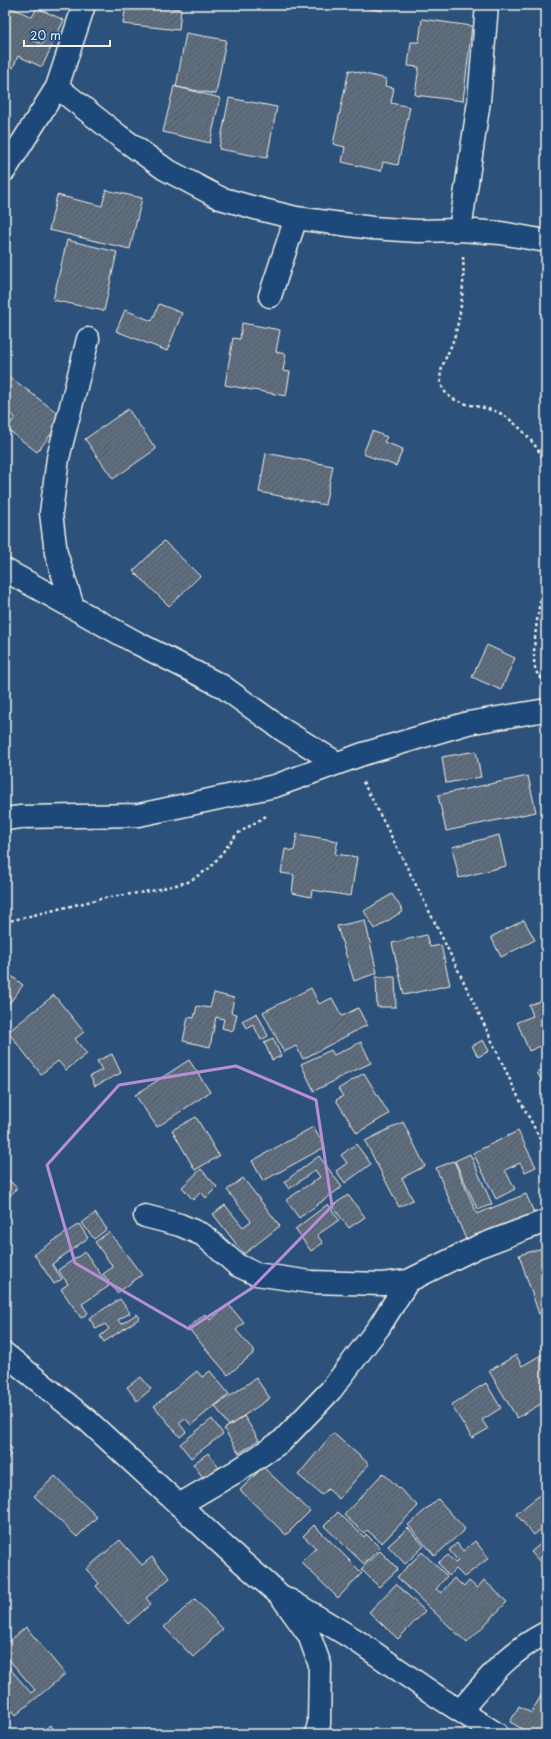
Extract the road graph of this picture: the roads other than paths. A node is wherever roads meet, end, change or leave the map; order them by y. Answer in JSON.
{"nodes":[{"id":1,"x":84,"y":5,"type":"edge"},
{"id":2,"x":487,"y":5,"type":"edge"},
{"id":3,"x":57,"y":87,"type":"junction"},
{"id":4,"x":5,"y":170,"type":"edge"},
{"id":5,"x":296,"y":218,"type":"junction"},
{"id":6,"x":457,"y":231,"type":"junction"},
{"id":7,"x":546,"y":241,"type":"edge"},
{"id":8,"x":270,"y":296,"type":"dead end"},
{"id":9,"x":88,"y":339,"type":"dead end"},
{"id":10,"x":5,"y":570,"type":"edge"},
{"id":11,"x":73,"y":607,"type":"junction"},
{"id":12,"x":546,"y":710,"type":"edge"},
{"id":13,"x":344,"y":761,"type":"junction"},
{"id":14,"x":5,"y":819,"type":"edge"},
{"id":15,"x":145,"y":1216,"type":"dead end"},
{"id":16,"x":546,"y":1221,"type":"edge"},
{"id":17,"x":408,"y":1281,"type":"junction"},
{"id":18,"x":5,"y":1354,"type":"edge"},
{"id":19,"x":179,"y":1504,"type":"junction"},
{"id":20,"x":281,"y":1596,"type":"junction"},
{"id":21,"x":546,"y":1633,"type":"edge"},
{"id":22,"x":460,"y":1711,"type":"junction"},
{"id":23,"x":316,"y":1734,"type":"edge"},
{"id":24,"x":497,"y":1734,"type":"edge"}],
"edges":[{"from":1,"to":3,"type":"street"},
{"from":2,"to":6,"type":"street"},
{"from":3,"to":4,"type":"street"},
{"from":3,"to":5,"type":"street"},
{"from":5,"to":6,"type":"street"},
{"from":5,"to":8,"type":"street"},
{"from":6,"to":7,"type":"street"},
{"from":9,"to":11,"type":"street"},
{"from":10,"to":11,"type":"street"},
{"from":11,"to":13,"type":"street"},
{"from":12,"to":13,"type":"street"},
{"from":13,"to":14,"type":"street"},
{"from":15,"to":17,"type":"street"},
{"from":16,"to":17,"type":"street"},
{"from":17,"to":19,"type":"street"},
{"from":18,"to":19,"type":"street"},
{"from":19,"to":20,"type":"street"},
{"from":20,"to":22,"type":"street"},
{"from":20,"to":23,"type":"street"},
{"from":21,"to":22,"type":"street"},
{"from":22,"to":24,"type":"street"}]}
